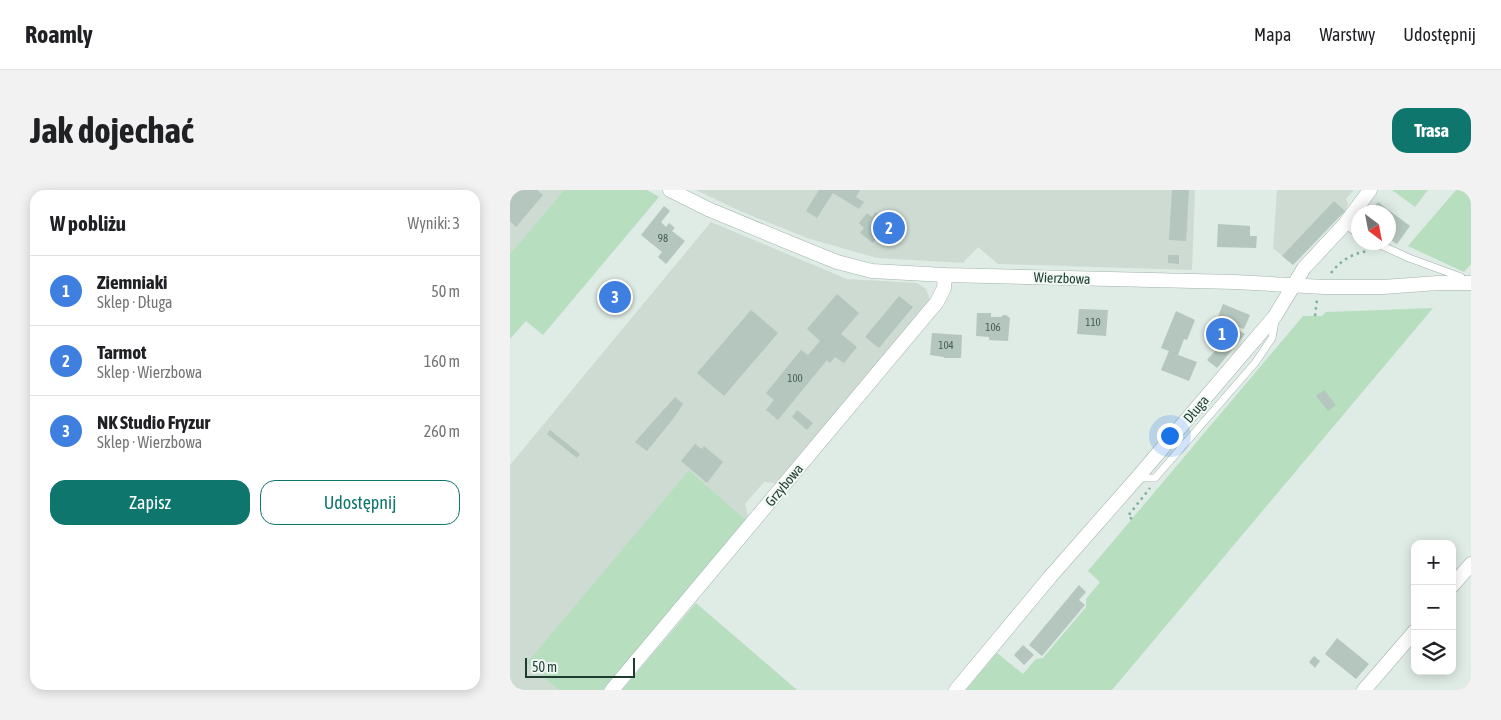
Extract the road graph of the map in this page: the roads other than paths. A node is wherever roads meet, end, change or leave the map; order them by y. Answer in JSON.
{"nodes":[{"id":1,"x":670,"y":190,"type":"edge"},
{"id":2,"x":1370,"y":190,"type":"edge"},
{"id":3,"x":1345,"y":224,"type":"junction"},
{"id":4,"x":1351,"y":229,"type":"edge"},
{"id":5,"x":1392,"y":250,"type":"edge"},
{"id":6,"x":945,"y":275,"type":"junction"},
{"id":7,"x":1466,"y":282,"type":"edge"},
{"id":8,"x":1294,"y":286,"type":"junction"},
{"id":9,"x":1276,"y":316,"type":"junction"},
{"id":10,"x":1137,"y":478,"type":"junction"},
{"id":11,"x":1471,"y":564,"type":"edge"},
{"id":12,"x":1453,"y":585,"type":"edge"},
{"id":13,"x":1411,"y":635,"type":"edge"},
{"id":14,"x":612,"y":690,"type":"edge"},
{"id":15,"x":956,"y":690,"type":"edge"},
{"id":16,"x":1364,"y":690,"type":"edge"}],
"edges":[{"from":1,"to":6,"type":"street","name":"Wierzbowa"},
{"from":2,"to":3,"type":"street","name":"Długa"},
{"from":3,"to":4,"type":"lane"},
{"from":3,"to":8,"type":"street","name":"Długa"},
{"from":5,"to":7,"type":"lane"},
{"from":6,"to":8,"type":"street","name":"Wierzbowa"},
{"from":6,"to":14,"type":"street","name":"Grzybowa"},
{"from":7,"to":8,"type":"street","name":"Wierzbowa"},
{"from":8,"to":9,"type":"street","name":"Długa"},
{"from":9,"to":10,"type":"street","name":"Długa"},
{"from":9,"to":10,"type":"lane"},
{"from":10,"to":15,"type":"street","name":"Długa"},
{"from":11,"to":12,"type":"street"},
{"from":13,"to":16,"type":"street"}]}
